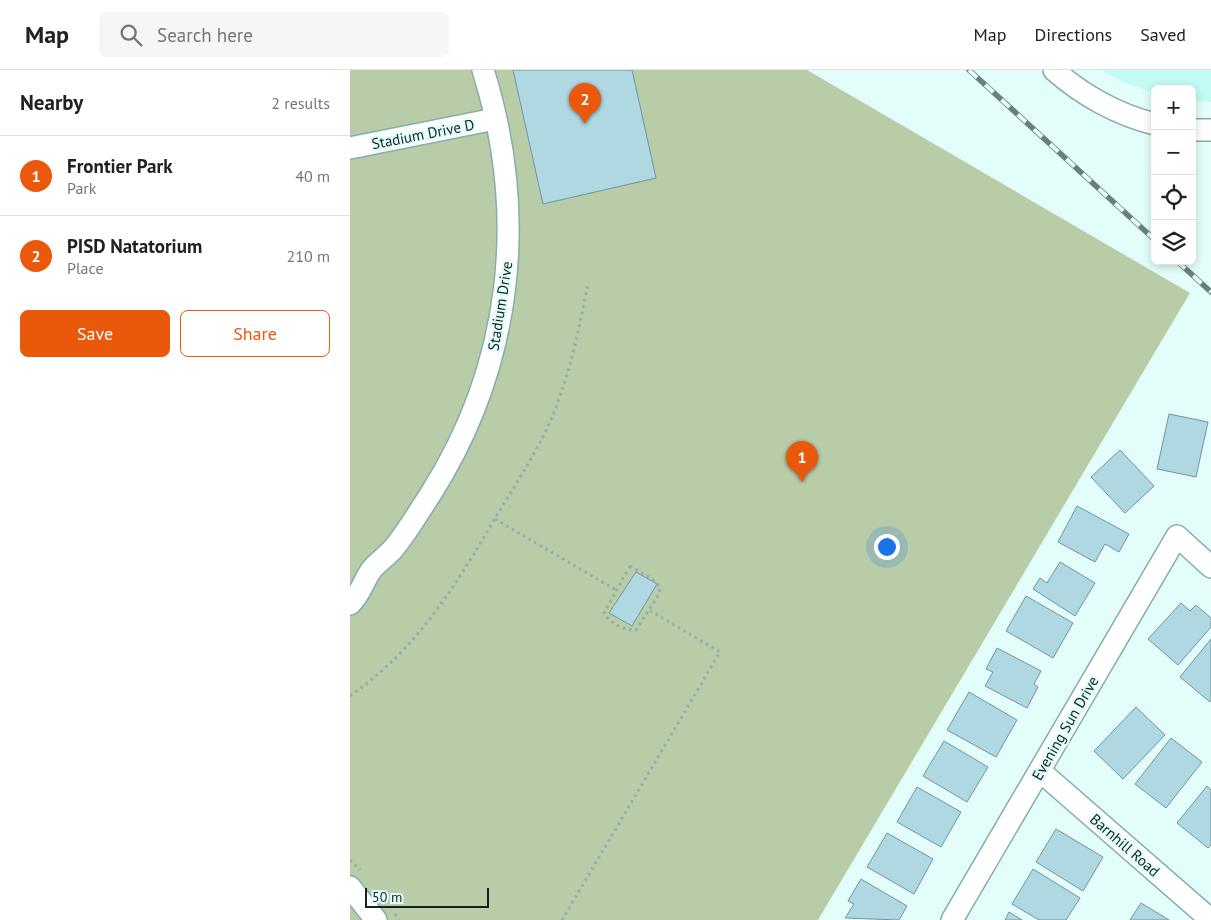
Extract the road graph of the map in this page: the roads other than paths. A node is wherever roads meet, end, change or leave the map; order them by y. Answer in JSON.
{"nodes":[{"id":1,"x":483,"y":70,"type":"edge"},
{"id":2,"x":1054,"y":70,"type":"edge"},
{"id":3,"x":495,"y":119,"type":"junction"},
{"id":4,"x":1151,"y":123,"type":"edge"},
{"id":5,"x":1196,"y":130,"type":"edge"},
{"id":6,"x":1211,"y":130,"type":"edge"},
{"id":7,"x":350,"y":148,"type":"edge"},
{"id":8,"x":1211,"y":567,"type":"edge"},
{"id":9,"x":371,"y":570,"type":"junction"},
{"id":10,"x":350,"y":578,"type":"edge"},
{"id":11,"x":350,"y":604,"type":"edge"},
{"id":12,"x":1040,"y":771,"type":"junction"},
{"id":13,"x":350,"y":887,"type":"edge"},
{"id":14,"x":376,"y":920,"type":"edge"},
{"id":15,"x":952,"y":920,"type":"edge"},
{"id":16,"x":1211,"y":920,"type":"edge"}],
"edges":[{"from":1,"to":3,"type":"street","name":"Stadium Drive"},
{"from":2,"to":4,"type":"street"},
{"from":3,"to":7,"type":"street","name":"Stadium Drive D"},
{"from":3,"to":9,"type":"street","name":"Stadium Drive"},
{"from":5,"to":6,"type":"street"},
{"from":8,"to":12,"type":"street","name":"Evening Sun Drive"},
{"from":9,"to":10,"type":"street","name":"Stadium Drive"},
{"from":9,"to":11,"type":"street","name":"Stadium Drive"},
{"from":12,"to":15,"type":"street","name":"Evening Sun Drive"},
{"from":12,"to":16,"type":"street","name":"Barnhill Road"},
{"from":13,"to":14,"type":"street"}]}
